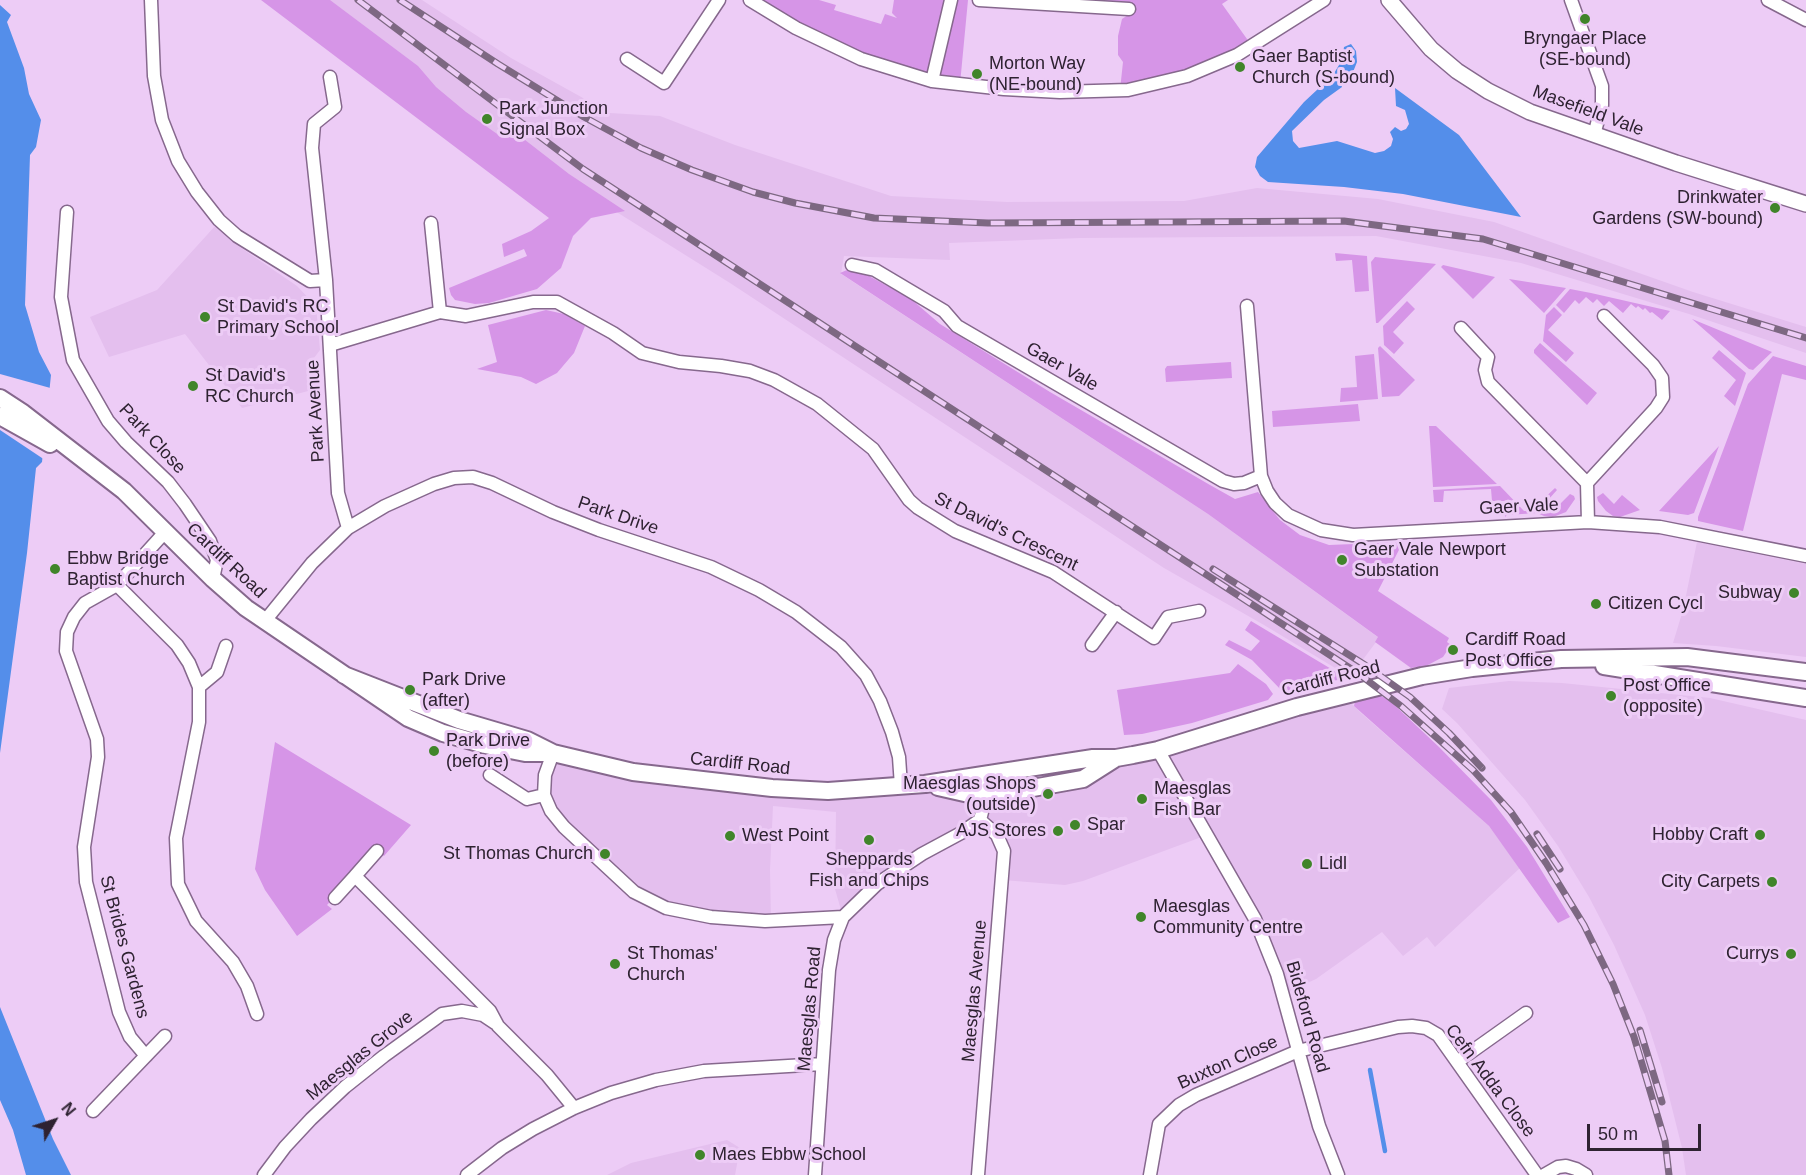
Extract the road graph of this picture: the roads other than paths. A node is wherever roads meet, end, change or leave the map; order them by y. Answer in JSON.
{"nodes":[{"id":1,"x":151,"y":0,"type":"edge"},
{"id":2,"x":719,"y":0,"type":"edge"},
{"id":3,"x":750,"y":0,"type":"edge"},
{"id":4,"x":951,"y":0,"type":"edge"},
{"id":5,"x":979,"y":0,"type":"edge"},
{"id":6,"x":1324,"y":0,"type":"edge"},
{"id":7,"x":1389,"y":0,"type":"edge"},
{"id":8,"x":1570,"y":0,"type":"edge"},
{"id":9,"x":1768,"y":0,"type":"edge"},
{"id":10,"x":1129,"y":9,"type":"dead end"},
{"id":11,"x":1806,"y":20,"type":"edge"},
{"id":12,"x":627,"y":59,"type":"dead end"},
{"id":13,"x":330,"y":76,"type":"dead end"},
{"id":14,"x":932,"y":81,"type":"junction"},
{"id":15,"x":1594,"y":135,"type":"junction"},
{"id":16,"x":1806,"y":204,"type":"edge"},
{"id":17,"x":67,"y":212,"type":"dead end"},
{"id":18,"x":431,"y":222,"type":"dead end"},
{"id":19,"x":852,"y":265,"type":"dead end"},
{"id":20,"x":326,"y":280,"type":"junction"},
{"id":21,"x":1247,"y":306,"type":"dead end"},
{"id":22,"x":440,"y":312,"type":"junction"},
{"id":23,"x":1604,"y":316,"type":"dead end"},
{"id":24,"x":1461,"y":328,"type":"dead end"},
{"id":25,"x":330,"y":345,"type":"junction"},
{"id":26,"x":0,"y":398,"type":"edge"},
{"id":27,"x":0,"y":416,"type":"edge"},
{"id":28,"x":90,"y":466,"type":"junction"},
{"id":29,"x":1261,"y":476,"type":"junction"},
{"id":30,"x":1587,"y":483,"type":"junction"},
{"id":31,"x":1588,"y":522,"type":"junction"},
{"id":32,"x":348,"y":528,"type":"junction"},
{"id":33,"x":166,"y":531,"type":"junction"},
{"id":34,"x":1806,"y":556,"type":"edge"},
{"id":35,"x":213,"y":579,"type":"junction"},
{"id":36,"x":117,"y":585,"type":"junction"},
{"id":37,"x":1199,"y":611,"type":"dead end"},
{"id":38,"x":1116,"y":612,"type":"junction"},
{"id":39,"x":264,"y":622,"type":"junction"},
{"id":40,"x":1092,"y":645,"type":"dead end"},
{"id":41,"x":226,"y":646,"type":"dead end"},
{"id":42,"x":1561,"y":659,"type":"junction"},
{"id":43,"x":1806,"y":672,"type":"edge"},
{"id":44,"x":199,"y":687,"type":"junction"},
{"id":45,"x":1806,"y":698,"type":"edge"},
{"id":46,"x":1158,"y":750,"type":"junction"},
{"id":47,"x":553,"y":753,"type":"junction"},
{"id":48,"x":1116,"y":758,"type":"junction"},
{"id":49,"x":490,"y":775,"type":"dead end"},
{"id":50,"x":981,"y":776,"type":"junction"},
{"id":51,"x":925,"y":784,"type":"junction"},
{"id":52,"x":901,"y":786,"type":"junction"},
{"id":53,"x":544,"y":795,"type":"junction"},
{"id":54,"x":982,"y":797,"type":"junction"},
{"id":55,"x":980,"y":820,"type":"junction"},
{"id":56,"x":377,"y":851,"type":"dead end"},
{"id":57,"x":356,"y":876,"type":"junction"},
{"id":58,"x":335,"y":898,"type":"dead end"},
{"id":59,"x":843,"y":917,"type":"junction"},
{"id":60,"x":1526,"y":1013,"type":"dead end"},
{"id":61,"x":257,"y":1014,"type":"dead end"},
{"id":62,"x":498,"y":1026,"type":"junction"},
{"id":63,"x":165,"y":1036,"type":"dead end"},
{"id":64,"x":1298,"y":1051,"type":"junction"},
{"id":65,"x":147,"y":1056,"type":"junction"},
{"id":66,"x":1457,"y":1062,"type":"junction"},
{"id":67,"x":822,"y":1064,"type":"junction"},
{"id":68,"x":574,"y":1108,"type":"junction"},
{"id":69,"x":93,"y":1111,"type":"dead end"},
{"id":70,"x":264,"y":1175,"type":"edge"},
{"id":71,"x":467,"y":1175,"type":"edge"},
{"id":72,"x":815,"y":1175,"type":"edge"},
{"id":73,"x":978,"y":1175,"type":"edge"},
{"id":74,"x":1150,"y":1175,"type":"edge"},
{"id":75,"x":1338,"y":1175,"type":"edge"},
{"id":76,"x":1537,"y":1175,"type":"edge"},
{"id":77,"x":1544,"y":1175,"type":"edge"},
{"id":78,"x":1586,"y":1175,"type":"edge"}],
"edges":[{"from":1,"to":20,"type":"street"},
{"from":2,"to":12,"type":"street"},
{"from":3,"to":14,"type":"street"},
{"from":4,"to":14,"type":"street"},
{"from":5,"to":10,"type":"street"},
{"from":6,"to":14,"type":"street"},
{"from":7,"to":15,"type":"street","name":"Masefield Vale"},
{"from":8,"to":15,"type":"street"},
{"from":9,"to":11,"type":"street"},
{"from":13,"to":20,"type":"street","name":"Park Avenue"},
{"from":15,"to":16,"type":"street","name":"Masefield Vale"},
{"from":17,"to":35,"type":"street","name":"Park Close"},
{"from":18,"to":22,"type":"street"},
{"from":19,"to":29,"type":"street","name":"Gaer Vale"},
{"from":20,"to":25,"type":"street","name":"Park Avenue"},
{"from":21,"to":29,"type":"street","name":"Gaer Vale"},
{"from":22,"to":25,"type":"street","name":"St David's Crescent"},
{"from":22,"to":38,"type":"street","name":"St David's Crescent"},
{"from":23,"to":30,"type":"street"},
{"from":24,"to":30,"type":"street"},
{"from":25,"to":32,"type":"street","name":"Park Avenue"},
{"from":26,"to":28,"type":"main road","name":"Cardiff Road"},
{"from":27,"to":28,"type":"main road","name":"Cardiff Road"},
{"from":28,"to":33,"type":"main road","name":"Cardiff Road"},
{"from":29,"to":31,"type":"street","name":"Gaer Vale"},
{"from":30,"to":31,"type":"street"},
{"from":31,"to":34,"type":"street","name":"Gaer Vale"},
{"from":32,"to":39,"type":"street","name":"Park Drive"},
{"from":32,"to":52,"type":"street","name":"Park Drive"},
{"from":33,"to":35,"type":"main road","name":"Cardiff Road"},
{"from":33,"to":36,"type":"street","name":"St Brides Gardens"},
{"from":35,"to":39,"type":"main road","name":"Cardiff Road"},
{"from":36,"to":44,"type":"street"},
{"from":36,"to":65,"type":"street","name":"St Brides Gardens"},
{"from":37,"to":38,"type":"street","name":"St David's Crescent"},
{"from":38,"to":40,"type":"street"},
{"from":39,"to":47,"type":"main road","name":"Cardiff Road"},
{"from":41,"to":44,"type":"street"},
{"from":42,"to":43,"type":"main road","name":"Cardiff Road"},
{"from":42,"to":45,"type":"main road","name":"Cardiff Road"},
{"from":42,"to":46,"type":"main road","name":"Cardiff Road"},
{"from":44,"to":61,"type":"street"},
{"from":46,"to":48,"type":"main road","name":"Cardiff Road"},
{"from":46,"to":64,"type":"street","name":"Bideford Road"},
{"from":47,"to":52,"type":"main road","name":"Cardiff Road"},
{"from":47,"to":53,"type":"street"},
{"from":48,"to":50,"type":"main road","name":"Cardiff Road"},
{"from":48,"to":54,"type":"main road","name":"Cardiff Road"},
{"from":49,"to":53,"type":"street"},
{"from":50,"to":51,"type":"main road","name":"Cardiff Road"},
{"from":50,"to":54,"type":"street"},
{"from":51,"to":52,"type":"main road","name":"Cardiff Road"},
{"from":51,"to":54,"type":"main road","name":"Cardiff Road"},
{"from":53,"to":59,"type":"street"},
{"from":54,"to":55,"type":"street"},
{"from":55,"to":59,"type":"street","name":"Maesglas Road"},
{"from":55,"to":73,"type":"street","name":"Maesglas Avenue"},
{"from":56,"to":57,"type":"street"},
{"from":57,"to":58,"type":"street"},
{"from":57,"to":62,"type":"street","name":"Maesglas Grove"},
{"from":59,"to":67,"type":"street","name":"Maesglas Road"},
{"from":60,"to":66,"type":"street"},
{"from":62,"to":68,"type":"street","name":"Maesglas Grove"},
{"from":62,"to":70,"type":"street","name":"Maesglas Grove"},
{"from":63,"to":65,"type":"street","name":"St Brides Gardens"},
{"from":64,"to":66,"type":"street","name":"Cefn Adda Close"},
{"from":64,"to":74,"type":"street","name":"Buxton Close"},
{"from":64,"to":75,"type":"street","name":"Bideford Road"},
{"from":65,"to":69,"type":"street","name":"St Brides Gardens"},
{"from":66,"to":76,"type":"street","name":"Cefn Adda Close"},
{"from":67,"to":68,"type":"street"},
{"from":67,"to":72,"type":"street","name":"Maesglas Road"},
{"from":68,"to":71,"type":"street"},
{"from":77,"to":78,"type":"street"}]}
